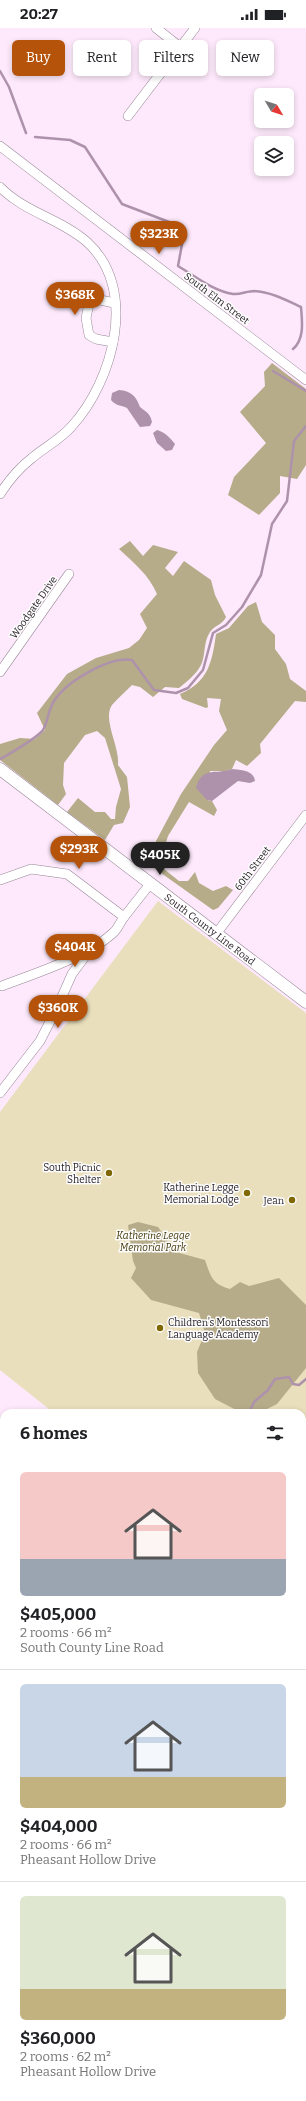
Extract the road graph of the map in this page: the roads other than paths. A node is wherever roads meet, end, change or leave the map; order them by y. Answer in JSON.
{"nodes":[{"id":1,"x":156,"y":28,"type":"edge"},
{"id":2,"x":195,"y":28,"type":"edge"},
{"id":3,"x":171,"y":40,"type":"edge"},
{"id":4,"x":186,"y":40,"type":"edge"},
{"id":5,"x":158,"y":76,"type":"edge"},
{"id":6,"x":128,"y":116,"type":"dead end"},
{"id":7,"x":0,"y":146,"type":"edge"},
{"id":8,"x":0,"y":187,"type":"edge"},
{"id":9,"x":114,"y":303,"type":"junction"},
{"id":10,"x":113,"y":342,"type":"junction"},
{"id":11,"x":306,"y":380,"type":"edge"},
{"id":12,"x":0,"y":494,"type":"edge"},
{"id":13,"x":69,"y":574,"type":"dead end"},
{"id":14,"x":0,"y":672,"type":"edge"},
{"id":15,"x":0,"y":769,"type":"edge"},
{"id":16,"x":306,"y":816,"type":"edge"},
{"id":17,"x":0,"y":880,"type":"edge"},
{"id":18,"x":150,"y":884,"type":"junction"},
{"id":19,"x":124,"y":917,"type":"junction"},
{"id":20,"x":216,"y":934,"type":"junction"},
{"id":21,"x":92,"y":947,"type":"junction"},
{"id":22,"x":57,"y":965,"type":"junction"},
{"id":23,"x":72,"y":974,"type":"junction"},
{"id":24,"x":2,"y":986,"type":"dead end"},
{"id":25,"x":306,"y":1002,"type":"edge"},
{"id":26,"x":0,"y":1093,"type":"edge"}],
"edges":[{"from":1,"to":3,"type":"street"},
{"from":2,"to":4,"type":"street"},
{"from":5,"to":6,"type":"street"},
{"from":7,"to":11,"type":"street","name":"South Elm Street"},
{"from":8,"to":9,"type":"street"},
{"from":9,"to":10,"type":"street"},
{"from":9,"to":10,"type":"street"},
{"from":10,"to":12,"type":"street"},
{"from":13,"to":14,"type":"street","name":"Woodgate Drive"},
{"from":15,"to":18,"type":"main road","name":"South County Line Road"},
{"from":16,"to":20,"type":"street","name":"60th Street"},
{"from":17,"to":19,"type":"street"},
{"from":18,"to":19,"type":"street"},
{"from":18,"to":20,"type":"main road","name":"South County Line Road"},
{"from":19,"to":21,"type":"street"},
{"from":20,"to":25,"type":"main road","name":"South County Line Road"},
{"from":21,"to":22,"type":"street"},
{"from":21,"to":23,"type":"street"},
{"from":22,"to":23,"type":"street"},
{"from":22,"to":24,"type":"street"},
{"from":23,"to":26,"type":"street"}]}
